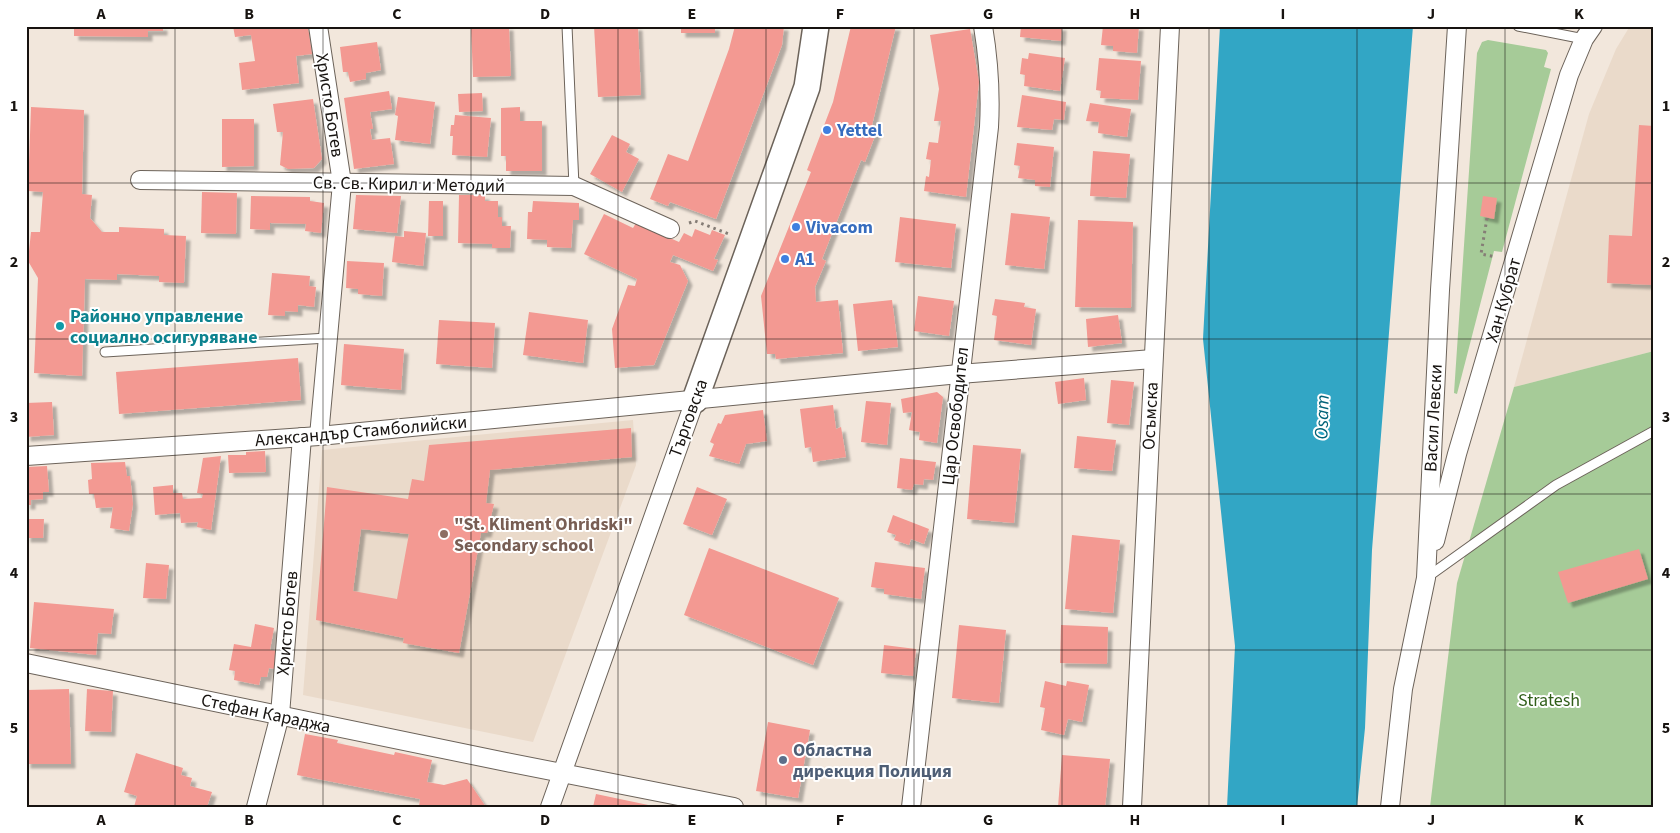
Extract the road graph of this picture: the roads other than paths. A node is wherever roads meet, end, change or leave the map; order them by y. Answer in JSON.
{"nodes":[{"id":1,"x":318,"y":26,"type":"edge"},
{"id":2,"x":567,"y":26,"type":"edge"},
{"id":3,"x":816,"y":26,"type":"edge"},
{"id":4,"x":983,"y":26,"type":"edge"},
{"id":5,"x":1170,"y":26,"type":"edge"},
{"id":6,"x":1457,"y":26,"type":"edge"},
{"id":7,"x":1518,"y":26,"type":"edge"},
{"id":8,"x":1589,"y":33,"type":"edge"},
{"id":9,"x":140,"y":180,"type":"dead end"},
{"id":10,"x":342,"y":183,"type":"junction"},
{"id":11,"x":574,"y":186,"type":"junction"},
{"id":12,"x":670,"y":229,"type":"road end"},
{"id":13,"x":327,"y":338,"type":"junction"},
{"id":14,"x":105,"y":352,"type":"dead end"},
{"id":15,"x":1153,"y":359,"type":"junction"},
{"id":16,"x":959,"y":374,"type":"junction"},
{"id":17,"x":695,"y":400,"type":"junction"},
{"id":18,"x":1654,"y":431,"type":"edge"},
{"id":19,"x":310,"y":436,"type":"junction"},
{"id":20,"x":26,"y":456,"type":"edge"},
{"id":21,"x":1426,"y":578,"type":"junction"},
{"id":22,"x":26,"y":663,"type":"edge"},
{"id":23,"x":280,"y":715,"type":"junction"},
{"id":24,"x":561,"y":772,"type":"junction"},
{"id":25,"x":256,"y":807,"type":"edge"},
{"id":26,"x":550,"y":807,"type":"edge"},
{"id":27,"x":734,"y":807,"type":"edge"},
{"id":28,"x":911,"y":807,"type":"edge"},
{"id":29,"x":1132,"y":807,"type":"edge"},
{"id":30,"x":1390,"y":807,"type":"edge"}],
"edges":[{"from":1,"to":10,"type":"street","name":"Христо Ботев"},
{"from":2,"to":11,"type":"lane"},
{"from":3,"to":17,"type":"street","name":"Търговска"},
{"from":4,"to":16,"type":"street","name":"Цар Освободител"},
{"from":5,"to":15,"type":"street","name":"Осъмска"},
{"from":6,"to":21,"type":"street","name":"Васил Левски"},
{"from":7,"to":8,"type":"lane"},
{"from":8,"to":21,"type":"street","name":"Хан Кубрат"},
{"from":9,"to":10,"type":"street","name":"Св. Св. Кирил и Методий"},
{"from":10,"to":11,"type":"street","name":"Св. Св. Кирил и Методий"},
{"from":10,"to":13,"type":"street","name":"Христо Ботев"},
{"from":11,"to":12,"type":"street","name":"Св. Св. Кирил и Методий"},
{"from":13,"to":14,"type":"lane"},
{"from":13,"to":19,"type":"street","name":"Христо Ботев"},
{"from":15,"to":16,"type":"street","name":"Александър Стамболийски"},
{"from":15,"to":29,"type":"street","name":"Осъмска"},
{"from":16,"to":17,"type":"street","name":"Александър Стамболийски"},
{"from":16,"to":28,"type":"street","name":"Цар Освободител"},
{"from":17,"to":19,"type":"street","name":"Александър Стамболийски"},
{"from":17,"to":24,"type":"street","name":"Търговска"},
{"from":18,"to":21,"type":"lane"},
{"from":19,"to":20,"type":"street","name":"Александър Стамболийски"},
{"from":19,"to":23,"type":"street","name":"Христо Ботев"},
{"from":21,"to":30,"type":"street","name":"Васил Левски"},
{"from":22,"to":23,"type":"street","name":"Стефан Караджа"},
{"from":23,"to":24,"type":"street","name":"Стефан Караджа"},
{"from":23,"to":25,"type":"street","name":"Христо Ботев"},
{"from":24,"to":26,"type":"street","name":"Търговска"},
{"from":24,"to":27,"type":"street","name":"Стефан Караджа"}]}
